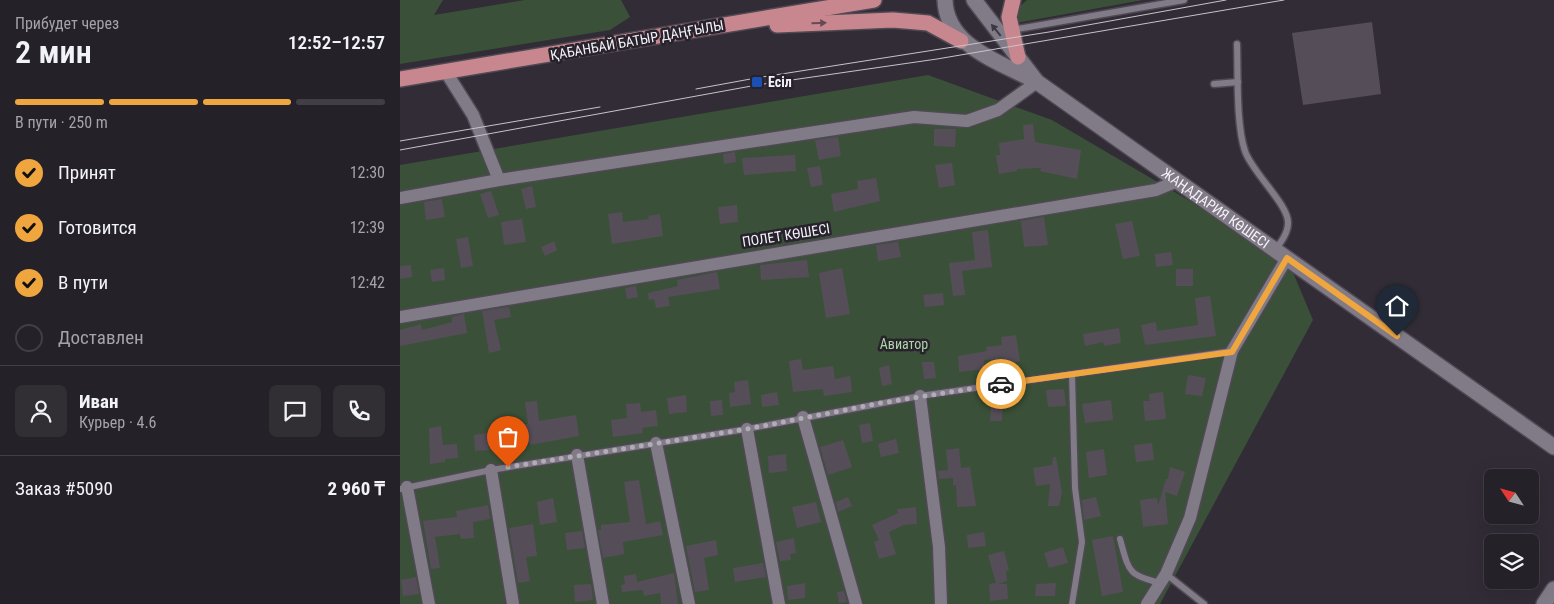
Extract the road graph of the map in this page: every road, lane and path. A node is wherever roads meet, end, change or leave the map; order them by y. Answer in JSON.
{"nodes":[{"id":1,"x":874,"y":0,"type":"edge"},
{"id":2,"x":945,"y":0,"type":"edge"},
{"id":3,"x":974,"y":0,"type":"edge"},
{"id":4,"x":1013,"y":0,"type":"edge"},
{"id":5,"x":1184,"y":0,"type":"edge"},
{"id":6,"x":855,"y":1,"type":"edge"},
{"id":7,"x":700,"y":29,"type":"junction"},
{"id":8,"x":1012,"y":30,"type":"junction"},
{"id":9,"x":962,"y":41,"type":"junction"},
{"id":10,"x":1236,"y":44,"type":"dead end"},
{"id":11,"x":1018,"y":57,"type":"junction"},
{"id":12,"x":446,"y":72,"type":"junction"},
{"id":13,"x":400,"y":80,"type":"edge"},
{"id":14,"x":1037,"y":82,"type":"junction"},
{"id":15,"x":1238,"y":82,"type":"junction"},
{"id":16,"x":1214,"y":84,"type":"dead end"},
{"id":17,"x":499,"y":180,"type":"junction"},
{"id":18,"x":1176,"y":182,"type":"junction"},
{"id":19,"x":400,"y":198,"type":"edge"},
{"id":20,"x":1281,"y":254,"type":"junction"},
{"id":21,"x":400,"y":317,"type":"edge"},
{"id":22,"x":1232,"y":352,"type":"junction"},
{"id":23,"x":1072,"y":374,"type":"junction"},
{"id":24,"x":920,"y":396,"type":"junction"},
{"id":25,"x":803,"y":417,"type":"junction"},
{"id":26,"x":747,"y":429,"type":"junction"},
{"id":27,"x":656,"y":443,"type":"junction"},
{"id":28,"x":1554,"y":447,"type":"edge"},
{"id":29,"x":577,"y":455,"type":"junction"},
{"id":30,"x":491,"y":470,"type":"junction"},
{"id":31,"x":404,"y":488,"type":"edge"},
{"id":32,"x":1120,"y":539,"type":"dead end"},
{"id":33,"x":1164,"y":579,"type":"junction"},
{"id":34,"x":1554,"y":589,"type":"edge"},
{"id":35,"x":429,"y":604,"type":"edge"},
{"id":36,"x":513,"y":604,"type":"edge"},
{"id":37,"x":603,"y":604,"type":"edge"},
{"id":38,"x":690,"y":604,"type":"edge"},
{"id":39,"x":779,"y":604,"type":"edge"},
{"id":40,"x":856,"y":604,"type":"edge"},
{"id":41,"x":941,"y":604,"type":"edge"},
{"id":42,"x":1072,"y":604,"type":"edge"},
{"id":43,"x":1147,"y":604,"type":"edge"},
{"id":44,"x":1204,"y":604,"type":"edge"},
{"id":45,"x":1544,"y":604,"type":"edge"}],
"edges":[{"from":1,"to":6,"type":"main road","name":"ҚАБАНБАЙ БАТЫР ДАҢҒЫЛЫ"},
{"from":2,"to":9,"type":"street"},
{"from":11,"to":3,"type":"street","name":"ЖАҢАДАРИЯ КӨШЕСІ","one_way":true},
{"from":4,"to":8,"type":"main road"},
{"from":5,"to":8,"type":"lane"},
{"from":6,"to":7,"type":"main road","name":"ҚАБАНБАЙ БАТЫР ДАҢҒЫЛЫ"},
{"from":7,"to":9,"type":"main road","one_way":true},
{"from":7,"to":12,"type":"main road","name":"ҚАБАНБАЙ БАТЫР ДАҢҒЫЛЫ"},
{"from":8,"to":11,"type":"main road"},
{"from":9,"to":14,"type":"street"},
{"from":10,"to":15,"type":"lane"},
{"from":11,"to":14,"type":"street","name":"ЖАҢАДАРИЯ КӨШЕСІ"},
{"from":12,"to":13,"type":"main road","name":"ҚАБАНБАЙ БАТЫР ДАҢҒЫЛЫ"},
{"from":12,"to":17,"type":"street"},
{"from":14,"to":17,"type":"street"},
{"from":14,"to":18,"type":"street","name":"ЖАҢАДАРИЯ КӨШЕСІ"},
{"from":15,"to":16,"type":"lane"},
{"from":15,"to":20,"type":"lane"},
{"from":17,"to":19,"type":"street"},
{"from":18,"to":20,"type":"street","name":"ЖАҢАДАРИЯ КӨШЕСІ"},
{"from":18,"to":21,"type":"street","name":"ПОЛЕТ КӨШЕСІ"},
{"from":20,"to":22,"type":"street"},
{"from":20,"to":28,"type":"street","name":"ЖАҢАДАРИЯ КӨШЕСІ"},
{"from":22,"to":23,"type":"lane"},
{"from":22,"to":33,"type":"street"},
{"from":23,"to":24,"type":"lane"},
{"from":23,"to":42,"type":"lane"},
{"from":24,"to":25,"type":"lane"},
{"from":24,"to":41,"type":"street"},
{"from":25,"to":26,"type":"lane"},
{"from":25,"to":40,"type":"street"},
{"from":26,"to":27,"type":"lane"},
{"from":26,"to":39,"type":"street"},
{"from":27,"to":29,"type":"lane"},
{"from":27,"to":38,"type":"street"},
{"from":29,"to":30,"type":"lane"},
{"from":29,"to":37,"type":"street"},
{"from":30,"to":31,"type":"lane"},
{"from":30,"to":36,"type":"street"},
{"from":31,"to":35,"type":"street"},
{"from":32,"to":33,"type":"lane"},
{"from":33,"to":43,"type":"street"},
{"from":33,"to":44,"type":"lane"},
{"from":34,"to":45,"type":"street"}]}
